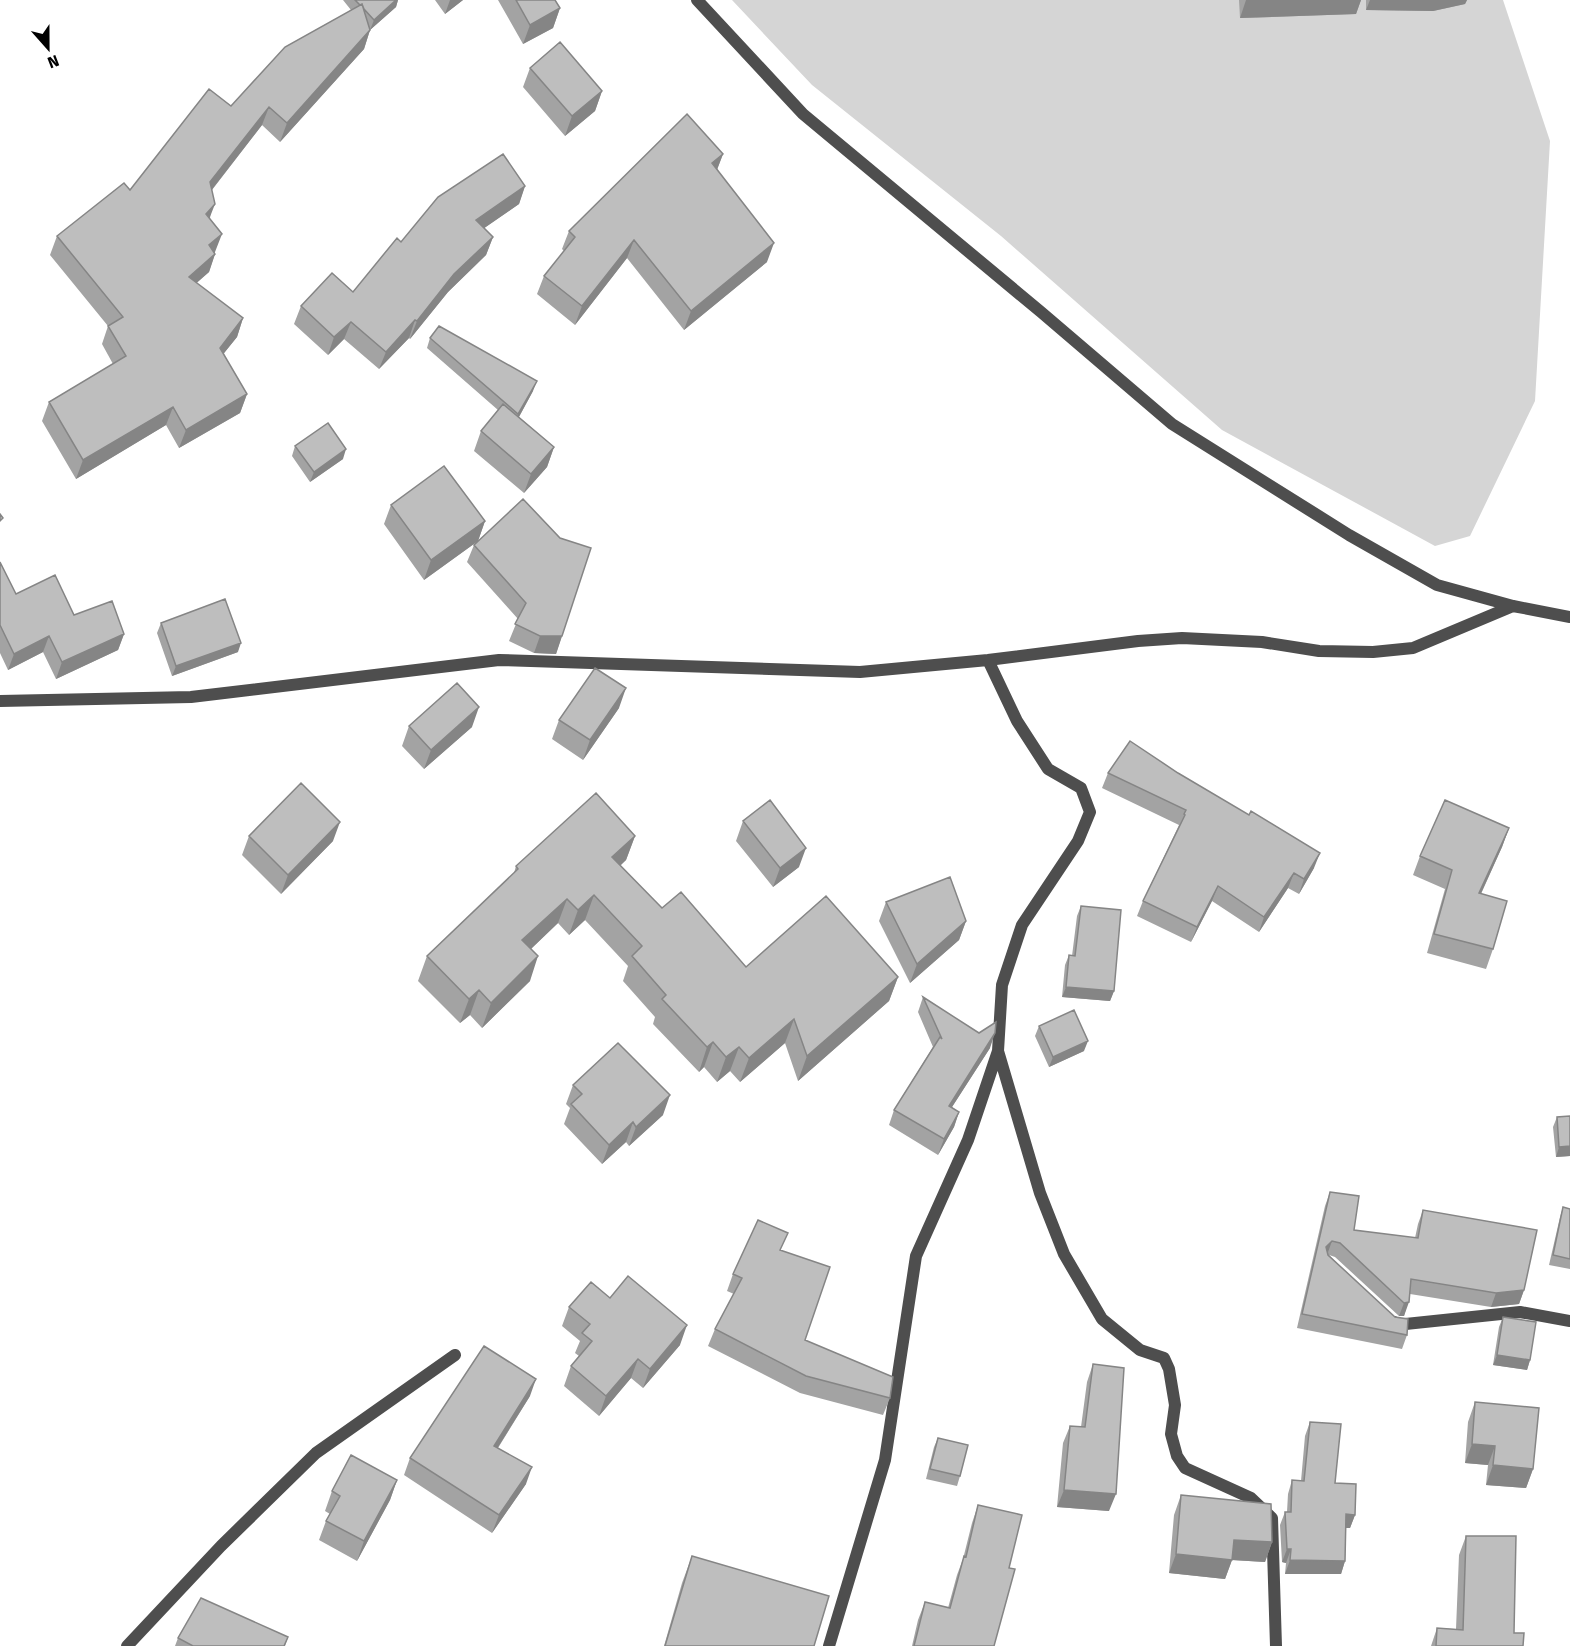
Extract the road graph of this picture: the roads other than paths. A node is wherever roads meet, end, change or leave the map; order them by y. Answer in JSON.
{"nodes":[{"id":1,"x":697,"y":0,"type":"edge"},
{"id":2,"x":1514,"y":606,"type":"junction"},
{"id":3,"x":1570,"y":617,"type":"edge"},
{"id":4,"x":988,"y":660,"type":"junction"},
{"id":5,"x":0,"y":701,"type":"edge"},
{"id":6,"x":998,"y":1051,"type":"junction"},
{"id":7,"x":1388,"y":1317,"type":"edge"},
{"id":8,"x":1570,"y":1321,"type":"edge"},
{"id":9,"x":455,"y":1355,"type":"dead end"},
{"id":10,"x":127,"y":1646,"type":"edge"},
{"id":11,"x":829,"y":1646,"type":"edge"},
{"id":12,"x":1276,"y":1646,"type":"edge"}],
"edges":[{"from":1,"to":2,"type":"street"},
{"from":2,"to":3,"type":"street"},
{"from":2,"to":4,"type":"street"},
{"from":4,"to":5,"type":"street"},
{"from":4,"to":6,"type":"street"},
{"from":6,"to":11,"type":"street"},
{"from":6,"to":12,"type":"street"},
{"from":7,"to":8,"type":"street"},
{"from":9,"to":10,"type":"street"}]}
